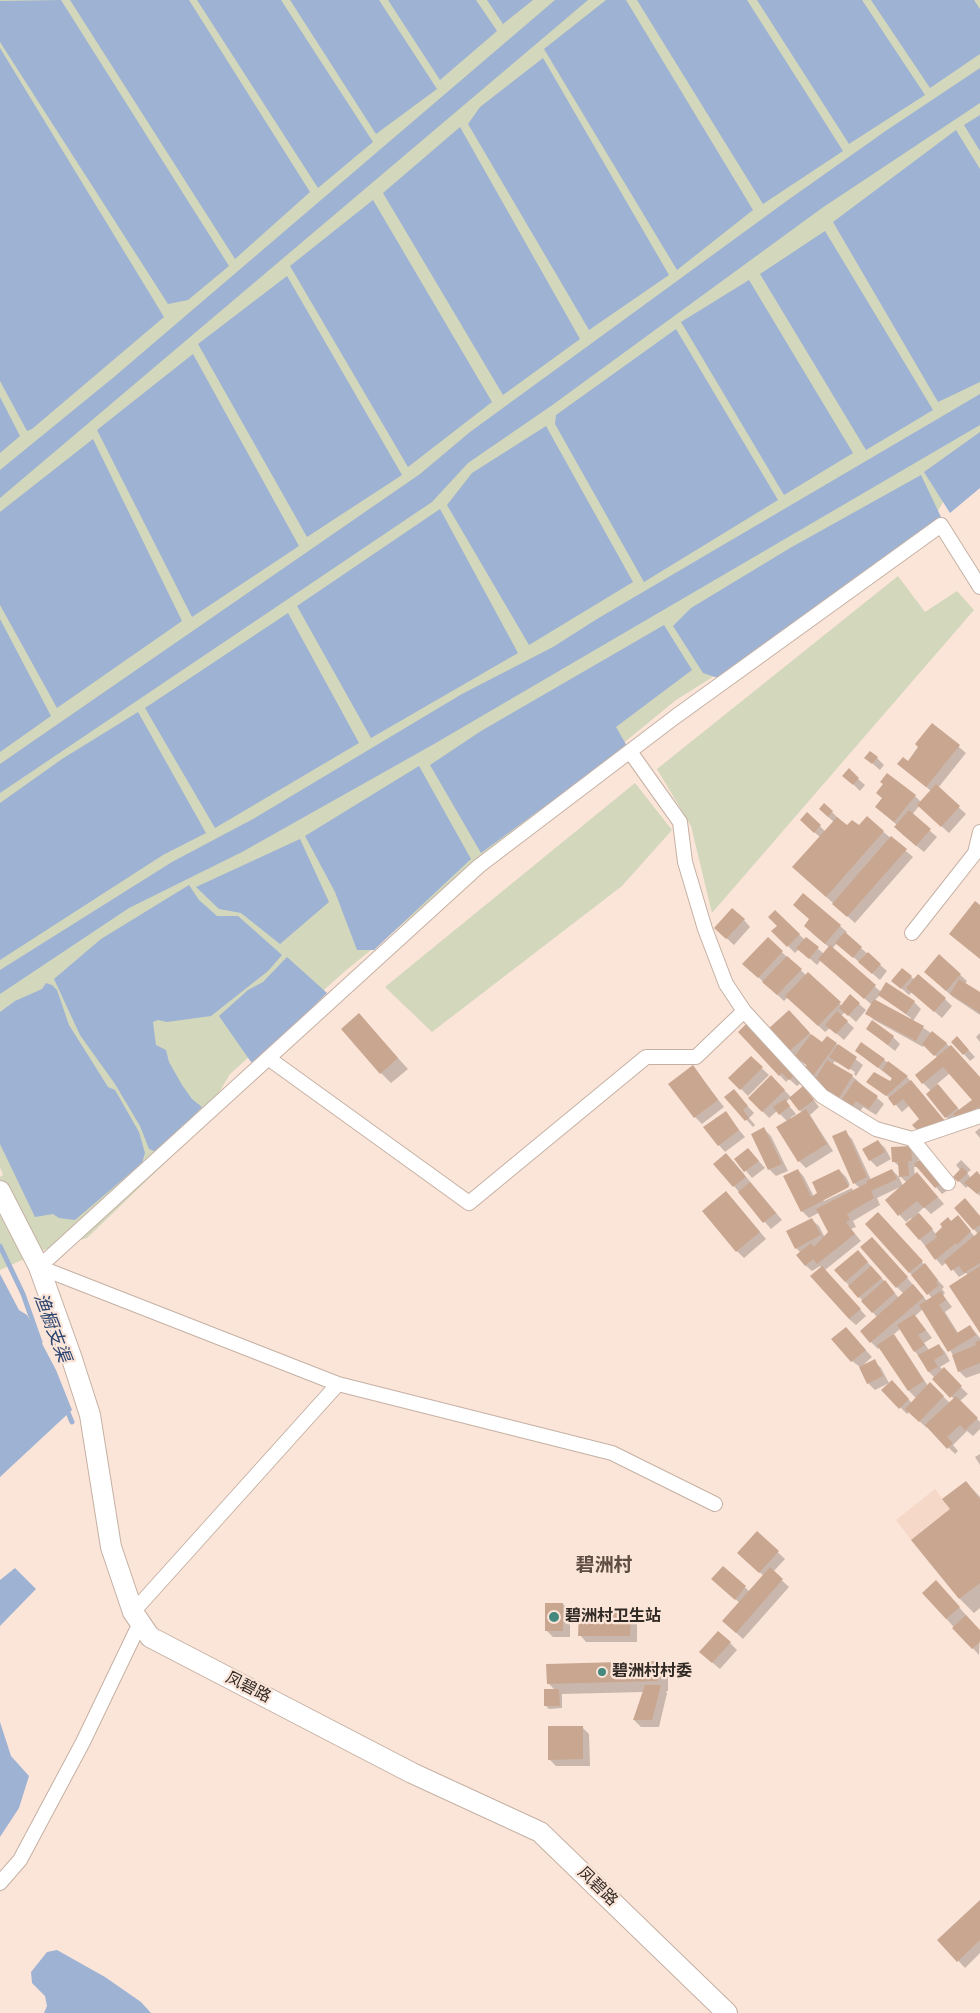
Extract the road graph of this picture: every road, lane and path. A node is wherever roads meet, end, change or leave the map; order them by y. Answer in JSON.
{"nodes":[{"id":1,"x":980,"y":588,"type":"edge"},
{"id":2,"x":631,"y":753,"type":"junction"},
{"id":3,"x":980,"y":832,"type":"edge"},
{"id":4,"x":978,"y":851,"type":"edge"},
{"id":5,"x":912,"y":933,"type":"dead end"},
{"id":6,"x":744,"y":1011,"type":"junction"},
{"id":7,"x":268,"y":1058,"type":"junction"},
{"id":8,"x":980,"y":1116,"type":"edge"},
{"id":9,"x":912,"y":1139,"type":"junction"},
{"id":10,"x":948,"y":1183,"type":"dead end"},
{"id":11,"x":0,"y":1191,"type":"edge"},
{"id":12,"x":39,"y":1267,"type":"junction"},
{"id":13,"x":338,"y":1384,"type":"junction"},
{"id":14,"x":715,"y":1504,"type":"dead end"},
{"id":15,"x":137,"y":1618,"type":"junction"},
{"id":16,"x":0,"y":1883,"type":"edge"},
{"id":17,"x":727,"y":2013,"type":"edge"}],
"edges":[{"from":1,"to":2,"type":"street"},
{"from":2,"to":6,"type":"street"},
{"from":2,"to":7,"type":"street"},
{"from":3,"to":4,"type":"street"},
{"from":4,"to":5,"type":"street"},
{"from":6,"to":7,"type":"street"},
{"from":6,"to":9,"type":"street"},
{"from":7,"to":12,"type":"street"},
{"from":8,"to":9,"type":"street"},
{"from":9,"to":10,"type":"street"},
{"from":11,"to":12,"type":"main road","name":"凤碧路"},
{"from":12,"to":13,"type":"street"},
{"from":12,"to":15,"type":"main road","name":"凤碧路"},
{"from":13,"to":14,"type":"street"},
{"from":13,"to":15,"type":"street"},
{"from":15,"to":16,"type":"street"},
{"from":15,"to":17,"type":"main road","name":"凤碧路"}]}
